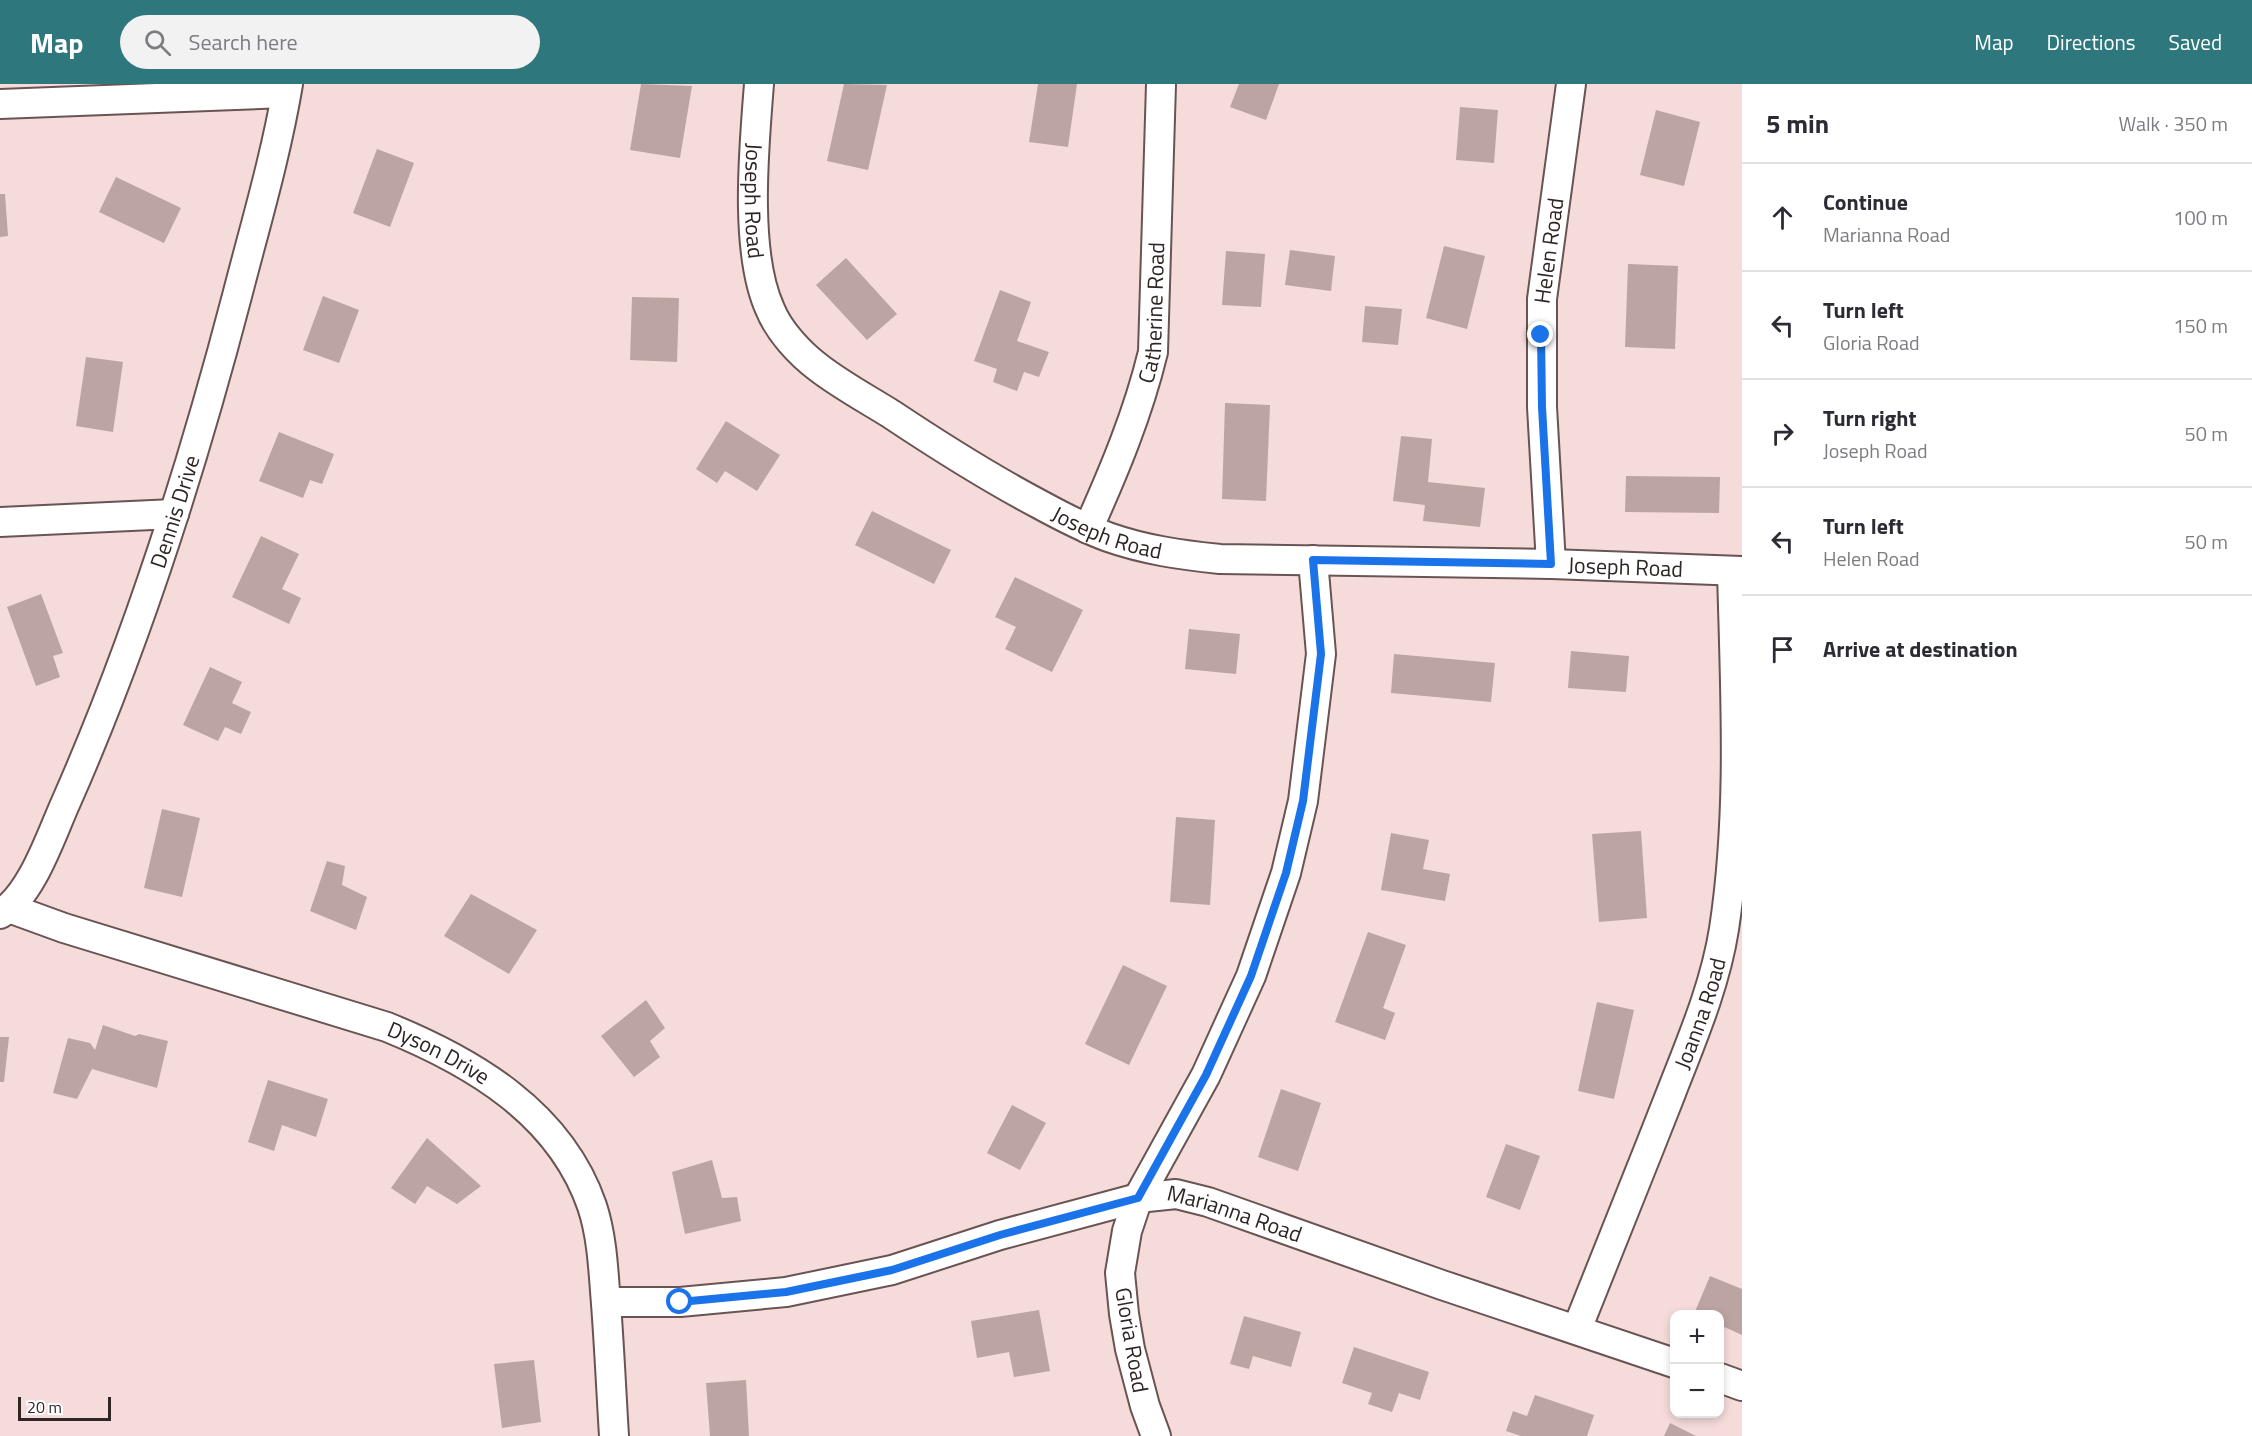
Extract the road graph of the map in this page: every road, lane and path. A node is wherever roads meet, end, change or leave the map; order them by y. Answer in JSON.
{"nodes":[{"id":1,"x":759,"y":84,"type":"edge"},
{"id":2,"x":1161,"y":84,"type":"edge"},
{"id":3,"x":1571,"y":84,"type":"edge"},
{"id":4,"x":287,"y":89,"type":"edge"},
{"id":5,"x":0,"y":104,"type":"edge"},
{"id":6,"x":174,"y":514,"type":"junction"},
{"id":7,"x":0,"y":522,"type":"edge"},
{"id":8,"x":1088,"y":529,"type":"junction"},
{"id":9,"x":1313,"y":560,"type":"junction"},
{"id":10,"x":1551,"y":564,"type":"junction"},
{"id":11,"x":1737,"y":571,"type":"edge"},
{"id":12,"x":5,"y":911,"type":"edge"},
{"id":13,"x":1138,"y":1198,"type":"junction"},
{"id":14,"x":606,"y":1302,"type":"junction"},
{"id":15,"x":1576,"y":1329,"type":"junction"},
{"id":16,"x":1670,"y":1362,"type":"edge"},
{"id":17,"x":1724,"y":1380,"type":"edge"},
{"id":18,"x":1742,"y":1386,"type":"edge"},
{"id":19,"x":614,"y":1436,"type":"edge"},
{"id":20,"x":1156,"y":1436,"type":"edge"}],
"edges":[{"from":1,"to":8,"type":"street","name":"Joseph Road"},
{"from":2,"to":8,"type":"street","name":"Catherine Road"},
{"from":3,"to":10,"type":"street","name":"Helen Road"},
{"from":4,"to":5,"type":"street"},
{"from":4,"to":6,"type":"street","name":"Dennis Drive"},
{"from":6,"to":7,"type":"street"},
{"from":6,"to":12,"type":"street","name":"Dennis Drive"},
{"from":8,"to":9,"type":"street","name":"Joseph Road"},
{"from":9,"to":10,"type":"street","name":"Joseph Road"},
{"from":9,"to":13,"type":"street","name":"Gloria Road"},
{"from":10,"to":11,"type":"street","name":"Joseph Road"},
{"from":11,"to":15,"type":"street","name":"Joanna Road"},
{"from":12,"to":14,"type":"street","name":"Dyson Drive"},
{"from":13,"to":14,"type":"street","name":"Marianna Road"},
{"from":13,"to":15,"type":"street","name":"Marianna Road"},
{"from":13,"to":20,"type":"street","name":"Gloria Road"},
{"from":14,"to":19,"type":"street","name":"Dyson Drive"},
{"from":15,"to":16,"type":"street","name":"Marianna Road"},
{"from":17,"to":18,"type":"street"}]}
